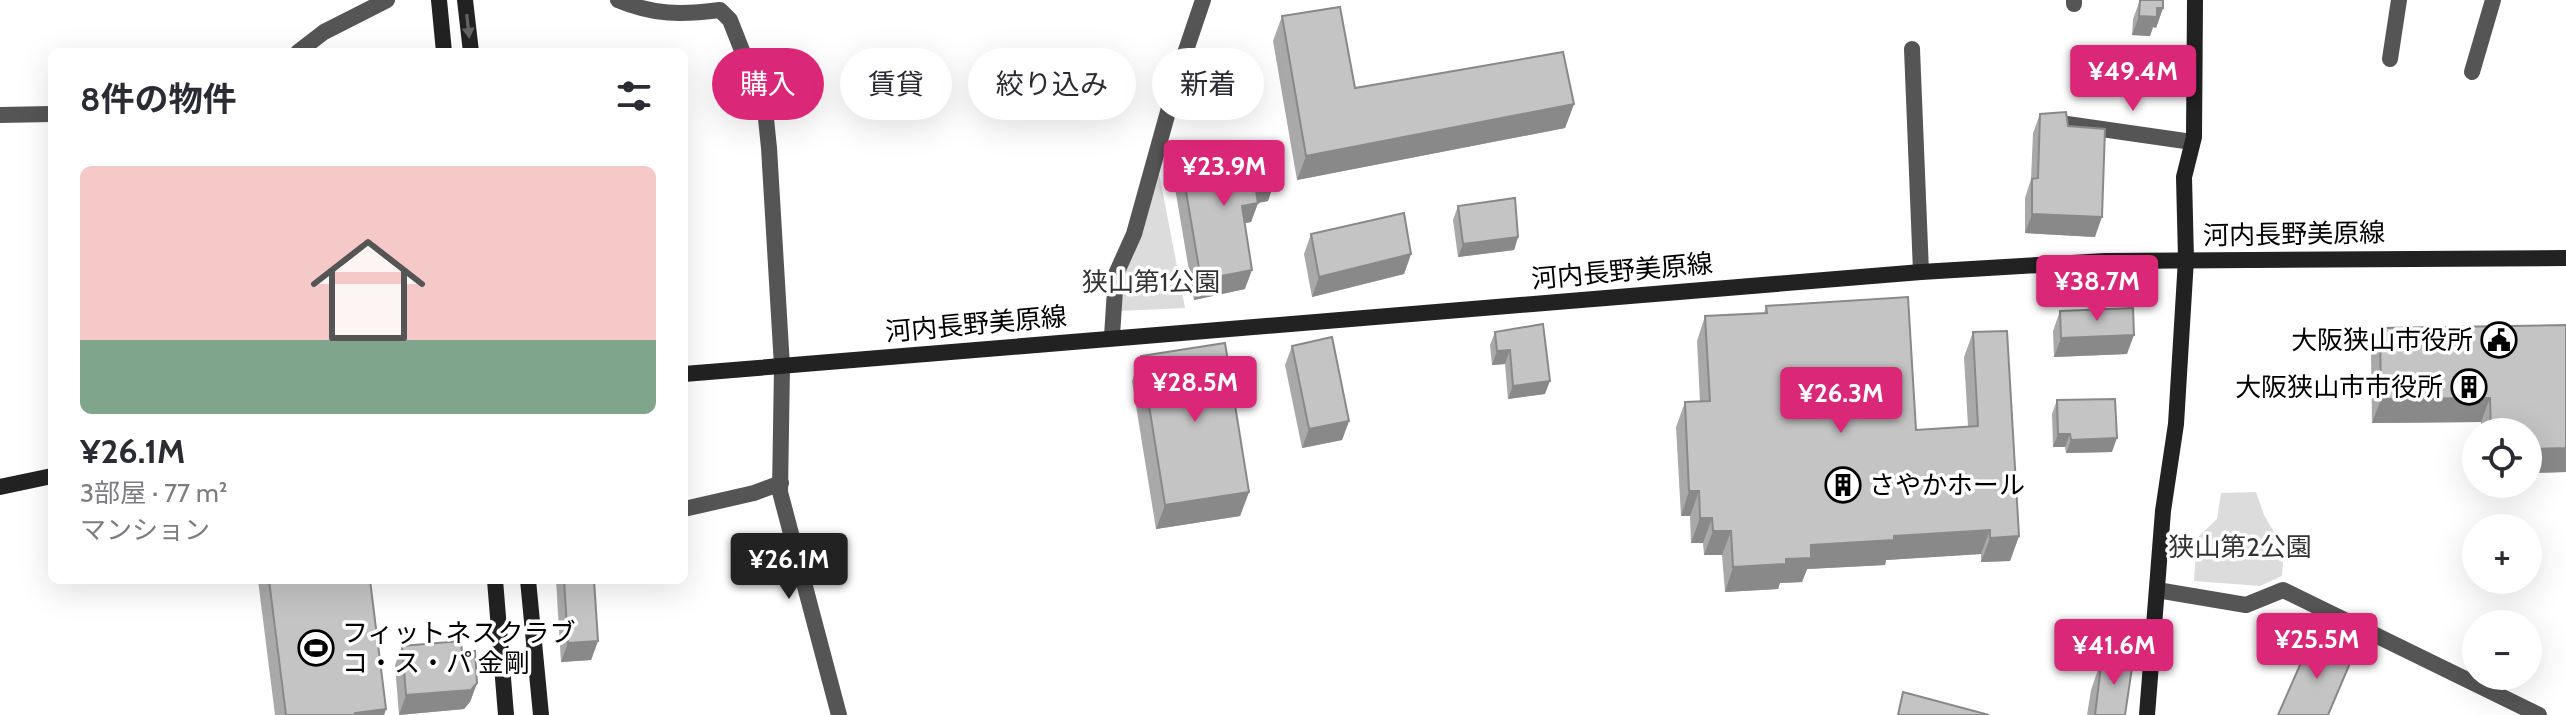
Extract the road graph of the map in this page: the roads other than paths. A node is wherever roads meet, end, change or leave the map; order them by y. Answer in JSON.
{"nodes":[{"id":1,"x":387,"y":0,"type":"edge"},
{"id":2,"x":439,"y":0,"type":"edge"},
{"id":3,"x":465,"y":0,"type":"edge"},
{"id":4,"x":618,"y":0,"type":"edge"},
{"id":5,"x":1203,"y":0,"type":"edge"},
{"id":6,"x":2195,"y":0,"type":"edge"},
{"id":7,"x":2399,"y":0,"type":"edge"},
{"id":8,"x":2493,"y":0,"type":"edge"},
{"id":9,"x":725,"y":5,"type":"edge"},
{"id":10,"x":303,"y":48,"type":"edge"},
{"id":11,"x":444,"y":48,"type":"edge"},
{"id":12,"x":471,"y":48,"type":"edge"},
{"id":13,"x":1912,"y":49,"type":"dead end"},
{"id":14,"x":2390,"y":59,"type":"dead end"},
{"id":15,"x":2472,"y":72,"type":"dead end"},
{"id":16,"x":48,"y":114,"type":"edge"},
{"id":17,"x":0,"y":115,"type":"edge"},
{"id":18,"x":2067,"y":124,"type":"edge"},
{"id":19,"x":2192,"y":142,"type":"junction"},
{"id":20,"x":2566,"y":258,"type":"edge"},
{"id":21,"x":2186,"y":259,"type":"junction"},
{"id":22,"x":1921,"y":272,"type":"junction"},
{"id":23,"x":1112,"y":336,"type":"junction"},
{"id":24,"x":782,"y":366,"type":"junction"},
{"id":25,"x":688,"y":374,"type":"edge"},
{"id":26,"x":48,"y":477,"type":"edge"},
{"id":27,"x":781,"y":483,"type":"junction"},
{"id":28,"x":0,"y":487,"type":"edge"},
{"id":29,"x":688,"y":508,"type":"edge"},
{"id":30,"x":495,"y":584,"type":"edge"},
{"id":31,"x":528,"y":584,"type":"edge"},
{"id":32,"x":2157,"y":590,"type":"junction"},
{"id":33,"x":506,"y":715,"type":"edge"},
{"id":34,"x":541,"y":715,"type":"edge"},
{"id":35,"x":839,"y":715,"type":"edge"},
{"id":36,"x":2147,"y":715,"type":"edge"},
{"id":37,"x":2539,"y":715,"type":"edge"}],
"edges":[{"from":1,"to":10,"type":"street"},
{"from":2,"to":11,"type":"main road"},
{"from":3,"to":12,"type":"main road","one_way":true},
{"from":4,"to":9,"type":"street"},
{"from":5,"to":23,"type":"street"},
{"from":6,"to":19,"type":"main road"},
{"from":7,"to":14,"type":"street"},
{"from":8,"to":15,"type":"street"},
{"from":9,"to":24,"type":"street"},
{"from":13,"to":22,"type":"street"},
{"from":16,"to":17,"type":"street"},
{"from":18,"to":19,"type":"street"},
{"from":19,"to":21,"type":"main road"},
{"from":20,"to":21,"type":"main road","name":"河内長野美原線"},
{"from":21,"to":22,"type":"main road","name":"河内長野美原線"},
{"from":21,"to":32,"type":"main road"},
{"from":22,"to":23,"type":"main road","name":"河内長野美原線"},
{"from":23,"to":24,"type":"main road","name":"河内長野美原線"},
{"from":24,"to":25,"type":"main road","name":"河内長野美原線"},
{"from":24,"to":27,"type":"street"},
{"from":26,"to":28,"type":"main road"},
{"from":27,"to":29,"type":"street"},
{"from":27,"to":35,"type":"street"},
{"from":30,"to":33,"type":"main road"},
{"from":31,"to":34,"type":"main road"},
{"from":32,"to":36,"type":"main road"},
{"from":32,"to":37,"type":"street"}]}
